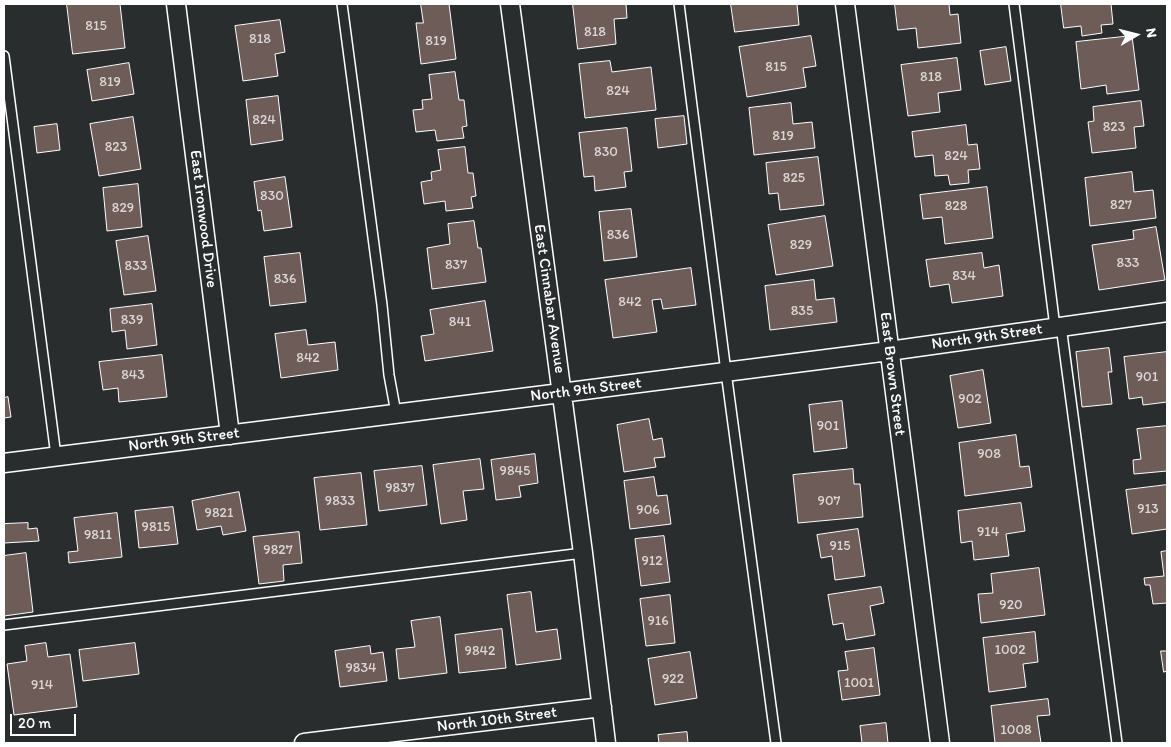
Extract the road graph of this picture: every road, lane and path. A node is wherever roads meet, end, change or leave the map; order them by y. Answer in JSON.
{"nodes":[{"id":1,"x":176,"y":4,"type":"edge"},
{"id":2,"x":342,"y":4,"type":"edge"},
{"id":3,"x":510,"y":4,"type":"edge"},
{"id":4,"x":679,"y":4,"type":"edge"},
{"id":5,"x":845,"y":4,"type":"edge"},
{"id":6,"x":1014,"y":4,"type":"edge"},
{"id":7,"x":4,"y":56,"type":"edge"},
{"id":8,"x":1167,"y":312,"type":"edge"},
{"id":9,"x":1058,"y":326,"type":"junction"},
{"id":10,"x":888,"y":351,"type":"junction"},
{"id":11,"x":726,"y":372,"type":"junction"},
{"id":12,"x":561,"y":393,"type":"junction"},
{"id":13,"x":396,"y":413,"type":"junction"},
{"id":14,"x":230,"y":435,"type":"junction"},
{"id":15,"x":56,"y":456,"type":"junction"},
{"id":16,"x":4,"y":462,"type":"edge"},
{"id":17,"x":583,"y":553,"type":"junction"},
{"id":18,"x":4,"y":625,"type":"edge"},
{"id":19,"x":602,"y":707,"type":"junction"},
{"id":20,"x":304,"y":743,"type":"edge"},
{"id":21,"x":606,"y":743,"type":"edge"},
{"id":22,"x":776,"y":743,"type":"edge"},
{"id":23,"x":940,"y":743,"type":"edge"},
{"id":24,"x":1117,"y":743,"type":"edge"}],
"edges":[{"from":1,"to":14,"type":"street","name":"East Ironwood Drive"},
{"from":2,"to":13,"type":"lane"},
{"from":3,"to":12,"type":"street","name":"East Cinnabar Avenue"},
{"from":4,"to":11,"type":"lane"},
{"from":5,"to":10,"type":"street","name":"East Brown Street"},
{"from":6,"to":9,"type":"lane"},
{"from":7,"to":15,"type":"lane"},
{"from":8,"to":9,"type":"street","name":"North 9th Street"},
{"from":9,"to":10,"type":"street","name":"North 9th Street"},
{"from":9,"to":24,"type":"lane"},
{"from":10,"to":11,"type":"street","name":"North 9th Street"},
{"from":10,"to":23,"type":"street","name":"East Brown Street"},
{"from":11,"to":12,"type":"street","name":"North 9th Street"},
{"from":11,"to":22,"type":"lane"},
{"from":12,"to":13,"type":"street","name":"North 9th Street"},
{"from":12,"to":17,"type":"street","name":"East Cinnabar Avenue"},
{"from":13,"to":14,"type":"street","name":"North 9th Street"},
{"from":14,"to":15,"type":"street","name":"North 9th Street"},
{"from":15,"to":16,"type":"street","name":"North 9th Street"},
{"from":17,"to":18,"type":"lane"},
{"from":17,"to":19,"type":"street","name":"East Cinnabar Avenue"},
{"from":19,"to":20,"type":"street","name":"North 10th Street"},
{"from":19,"to":21,"type":"street","name":"East Cinnabar Avenue"}]}
